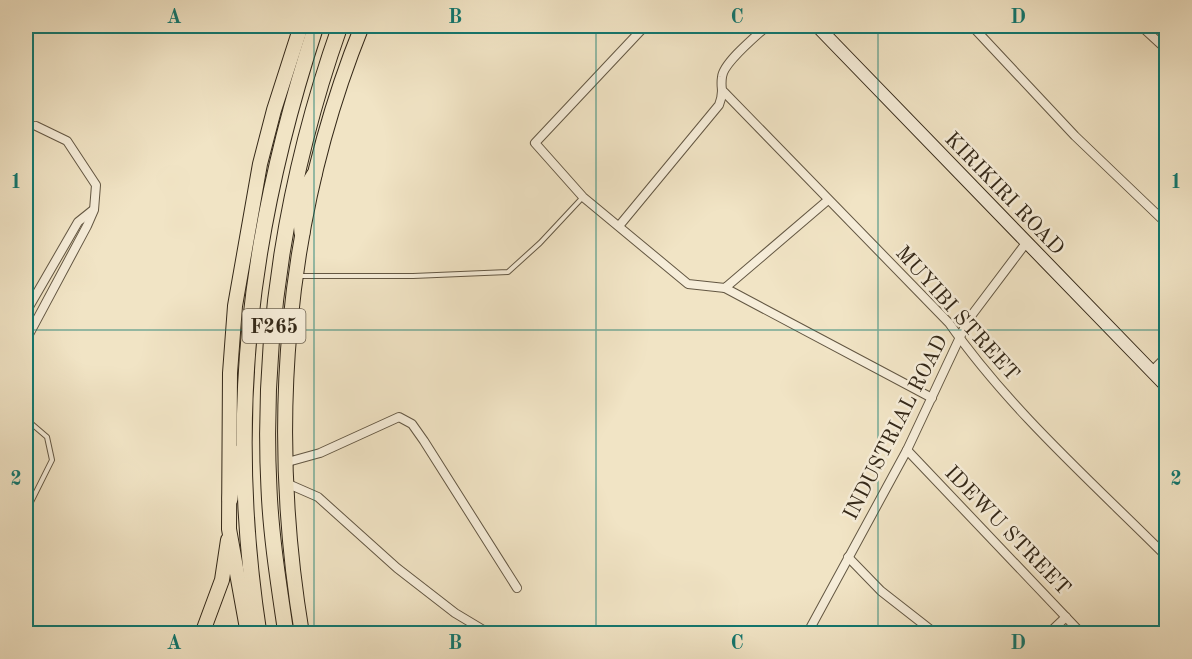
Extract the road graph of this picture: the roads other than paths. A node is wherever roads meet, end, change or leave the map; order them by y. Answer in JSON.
{"nodes":[{"id":1,"x":300,"y":26,"type":"edge"},
{"id":2,"x":316,"y":26,"type":"edge"},
{"id":3,"x":340,"y":26,"type":"edge"},
{"id":4,"x":362,"y":26,"type":"edge"},
{"id":5,"x":645,"y":26,"type":"edge"},
{"id":6,"x":766,"y":26,"type":"edge"},
{"id":7,"x":817,"y":26,"type":"edge"},
{"id":8,"x":972,"y":26,"type":"edge"},
{"id":9,"x":1141,"y":26,"type":"edge"},
{"id":10,"x":1167,"y":49,"type":"edge"},
{"id":11,"x":724,"y":92,"type":"junction"},
{"id":12,"x":36,"y":126,"type":"dead end"},
{"id":13,"x":298,"y":164,"type":"junction"},
{"id":14,"x":314,"y":175,"type":"junction"},
{"id":15,"x":583,"y":197,"type":"junction"},
{"id":16,"x":299,"y":198,"type":"junction"},
{"id":17,"x":828,"y":200,"type":"junction"},
{"id":18,"x":93,"y":210,"type":"junction"},
{"id":19,"x":1167,"y":223,"type":"edge"},
{"id":20,"x":287,"y":224,"type":"junction"},
{"id":21,"x":619,"y":226,"type":"junction"},
{"id":22,"x":302,"y":233,"type":"junction"},
{"id":23,"x":1026,"y":243,"type":"junction"},
{"id":24,"x":295,"y":276,"type":"junction"},
{"id":25,"x":725,"y":288,"type":"junction"},
{"id":26,"x":26,"y":312,"type":"edge"},
{"id":27,"x":960,"y":339,"type":"junction"},
{"id":28,"x":26,"y":340,"type":"edge"},
{"id":29,"x":1167,"y":357,"type":"edge"},
{"id":30,"x":1152,"y":371,"type":"junction"},
{"id":31,"x":1167,"y":386,"type":"edge"},
{"id":32,"x":932,"y":398,"type":"junction"},
{"id":33,"x":26,"y":419,"type":"edge"},
{"id":34,"x":237,"y":447,"type":"junction"},
{"id":35,"x":907,"y":450,"type":"junction"},
{"id":36,"x":284,"y":463,"type":"junction"},
{"id":37,"x":286,"y":483,"type":"junction"},
{"id":38,"x":237,"y":497,"type":"junction"},
{"id":39,"x":26,"y":512,"type":"edge"},
{"id":40,"x":230,"y":529,"type":"junction"},
{"id":41,"x":1167,"y":556,"type":"edge"},
{"id":42,"x":848,"y":557,"type":"junction"},
{"id":43,"x":517,"y":588,"type":"dead end"},
{"id":44,"x":1066,"y":617,"type":"junction"},
{"id":45,"x":202,"y":633,"type":"edge"},
{"id":46,"x":248,"y":633,"type":"edge"},
{"id":47,"x":259,"y":633,"type":"edge"},
{"id":48,"x":286,"y":633,"type":"edge"},
{"id":49,"x":302,"y":633,"type":"edge"},
{"id":50,"x":490,"y":633,"type":"edge"},
{"id":51,"x":807,"y":633,"type":"edge"},
{"id":52,"x":936,"y":633,"type":"edge"},
{"id":53,"x":1048,"y":633,"type":"edge"},
{"id":54,"x":1082,"y":633,"type":"edge"}],
"edges":[{"from":1,"to":34,"type":"main road"},
{"from":2,"to":34,"type":"highway","number":"F265"},
{"from":3,"to":13,"type":"highway","number":"F265"},
{"from":4,"to":14,"type":"main road"},
{"from":5,"to":15,"type":"street"},
{"from":6,"to":11,"type":"street"},
{"from":7,"to":23,"type":"main road","name":"KIRIKIRI ROAD"},
{"from":8,"to":19,"type":"street"},
{"from":9,"to":10,"type":"street"},
{"from":11,"to":17,"type":"street","name":"MUYIBI STREET"},
{"from":11,"to":21,"type":"street"},
{"from":12,"to":18,"type":"street"},
{"from":13,"to":16,"type":"highway"},
{"from":13,"to":20,"type":"highway","number":"F265"},
{"from":14,"to":16,"type":"highway"},
{"from":14,"to":22,"type":"main road"},
{"from":15,"to":21,"type":"street"},
{"from":15,"to":24,"type":"lane"},
{"from":16,"to":20,"type":"highway"},
{"from":16,"to":22,"type":"highway"},
{"from":17,"to":25,"type":"street"},
{"from":17,"to":27,"type":"street","name":"MUYIBI STREET"},
{"from":18,"to":26,"type":"street"},
{"from":18,"to":28,"type":"street"},
{"from":20,"to":48,"type":"highway","number":"F265"},
{"from":21,"to":25,"type":"street"},
{"from":22,"to":24,"type":"main road"},
{"from":23,"to":27,"type":"street","name":"INDUSTRIAL ROAD"},
{"from":23,"to":30,"type":"main road","name":"KIRIKIRI ROAD"},
{"from":24,"to":36,"type":"main road"},
{"from":25,"to":32,"type":"street"},
{"from":27,"to":32,"type":"street","name":"INDUSTRIAL ROAD"},
{"from":27,"to":41,"type":"street","name":"MUYIBI STREET"},
{"from":29,"to":30,"type":"street"},
{"from":30,"to":31,"type":"main road","name":"KIRIKIRI ROAD"},
{"from":32,"to":35,"type":"street","name":"INDUSTRIAL ROAD"},
{"from":33,"to":39,"type":"lane"},
{"from":34,"to":38,"type":"highway","number":"F265"},
{"from":34,"to":38,"type":"highway"},
{"from":35,"to":42,"type":"street","name":"INDUSTRIAL ROAD"},
{"from":35,"to":44,"type":"street","name":"IDEWU STREET"},
{"from":36,"to":37,"type":"main road"},
{"from":36,"to":43,"type":"street"},
{"from":37,"to":49,"type":"main road"},
{"from":37,"to":50,"type":"street"},
{"from":38,"to":40,"type":"main road"},
{"from":38,"to":47,"type":"highway","number":"F265"},
{"from":40,"to":45,"type":"main road"},
{"from":40,"to":46,"type":"main road"},
{"from":42,"to":51,"type":"street","name":"INDUSTRIAL ROAD"},
{"from":42,"to":52,"type":"street"},
{"from":44,"to":53,"type":"street"},
{"from":44,"to":54,"type":"street","name":"IDEWU STREET"}]}
